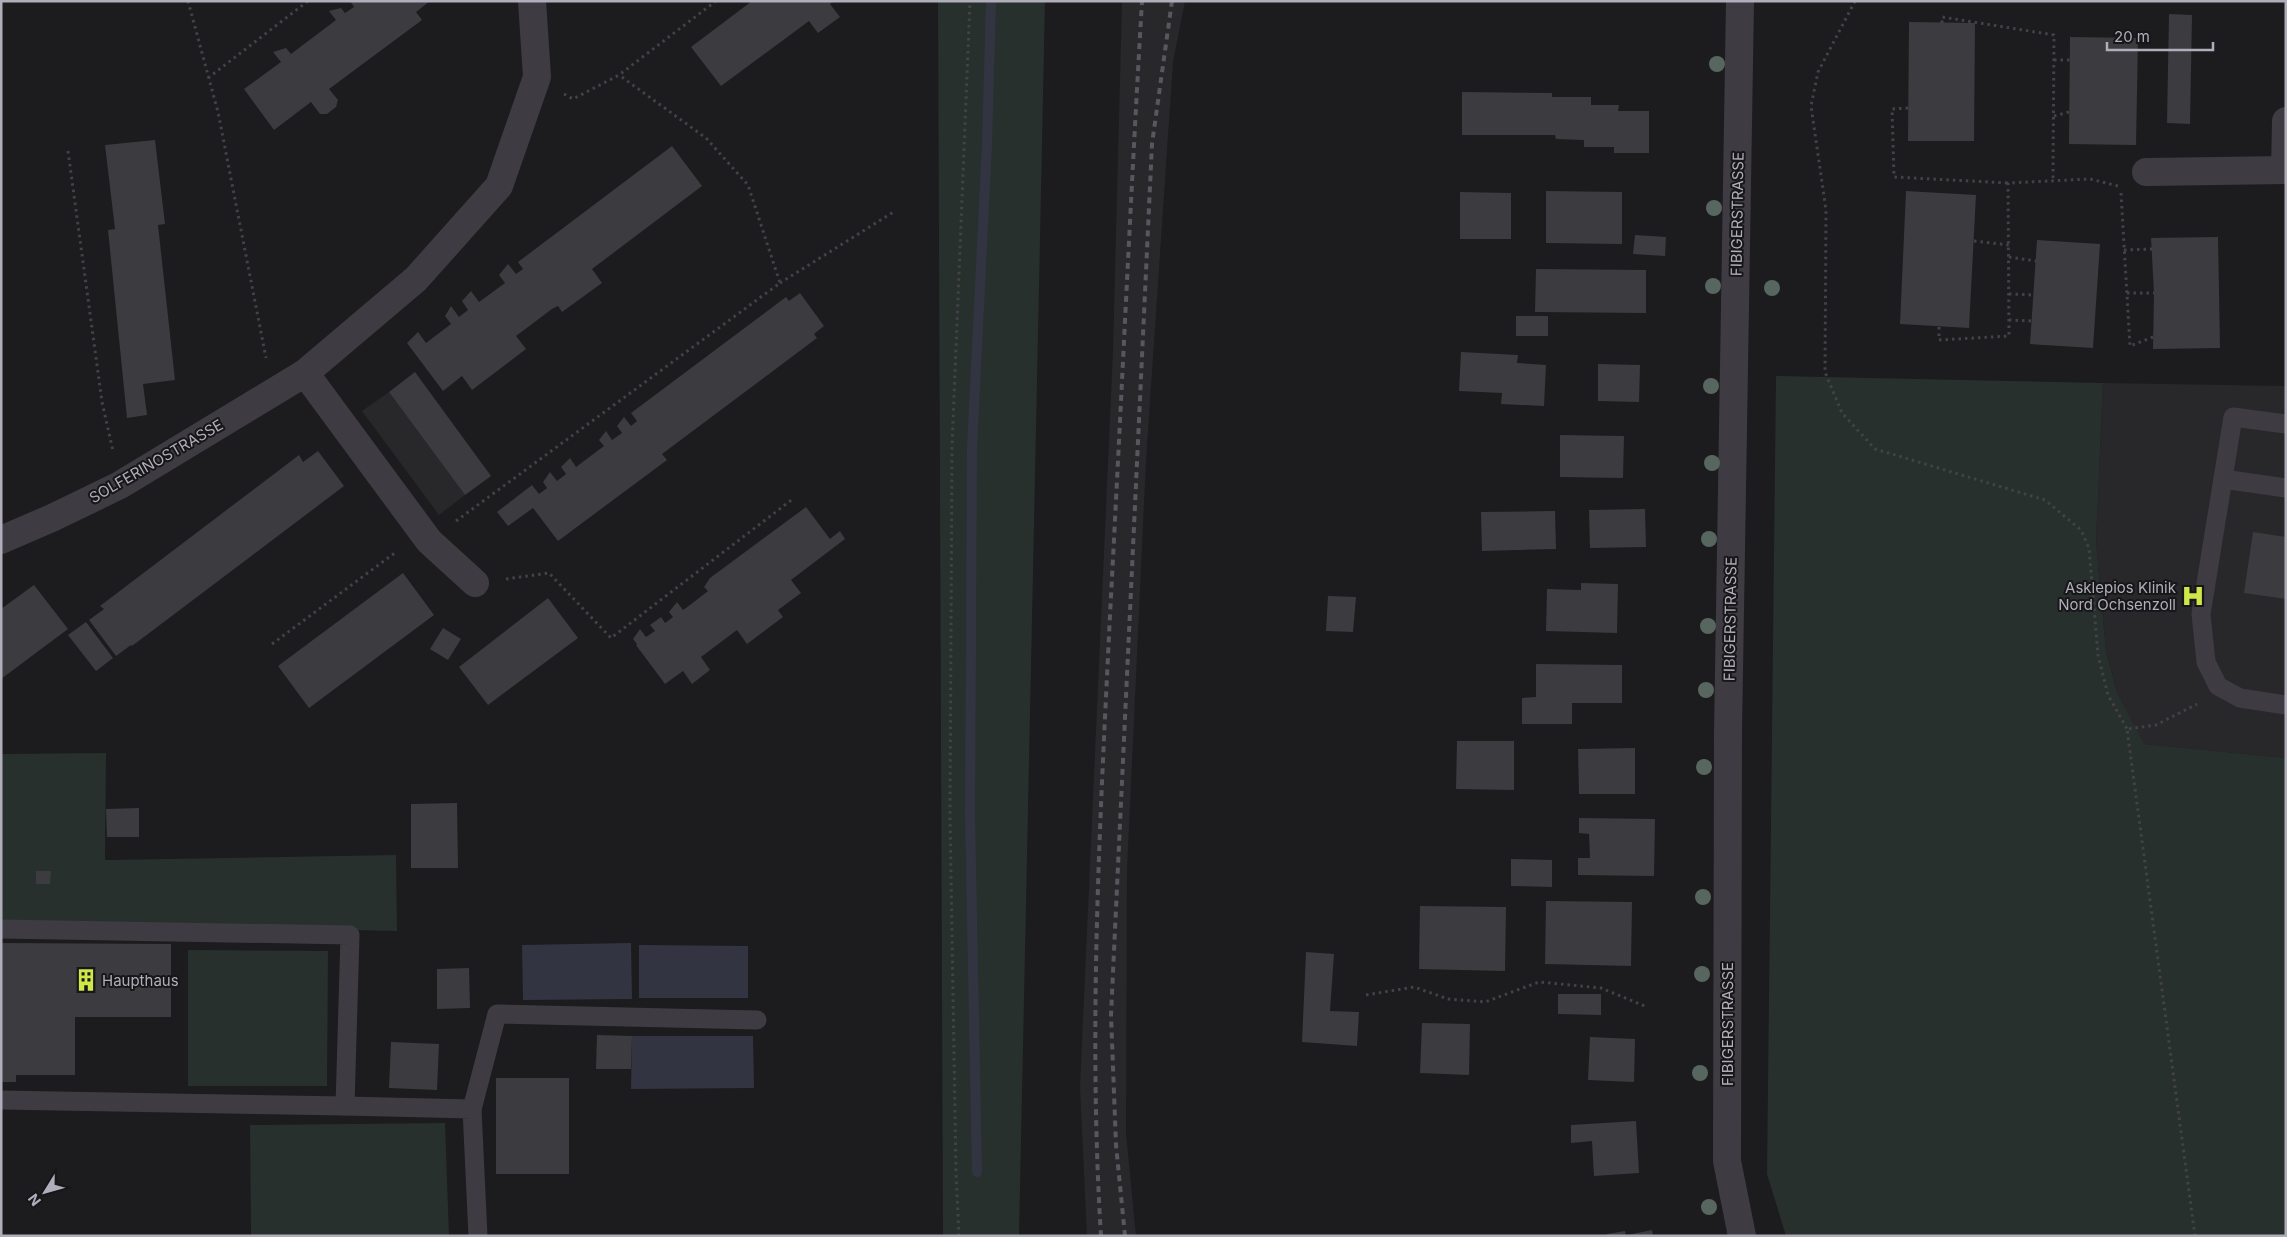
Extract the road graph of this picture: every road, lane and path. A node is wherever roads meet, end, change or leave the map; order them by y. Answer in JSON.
{"nodes":[{"id":1,"x":188,"y":1,"type":"edge"},
{"id":2,"x":308,"y":1,"type":"edge"},
{"id":3,"x":532,"y":1,"type":"edge"},
{"id":4,"x":716,"y":1,"type":"edge"},
{"id":5,"x":970,"y":1,"type":"edge"},
{"id":6,"x":1740,"y":1,"type":"edge"},
{"id":7,"x":1855,"y":1,"type":"edge"},
{"id":8,"x":1942,"y":23,"type":"dead end"},
{"id":9,"x":2054,"y":60,"type":"junction"},
{"id":10,"x":2070,"y":60,"type":"dead end"},
{"id":11,"x":619,"y":75,"type":"junction"},
{"id":12,"x":537,"y":77,"type":"junction"},
{"id":13,"x":208,"y":78,"type":"junction"},
{"id":14,"x":1908,"y":108,"type":"dead end"},
{"id":15,"x":2069,"y":112,"type":"dead end"},
{"id":16,"x":2054,"y":116,"type":"junction"},
{"id":17,"x":2286,"y":121,"type":"edge"},
{"id":18,"x":68,"y":150,"type":"dead end"},
{"id":19,"x":2285,"y":170,"type":"edge"},
{"id":20,"x":2146,"y":172,"type":"dead end"},
{"id":21,"x":2053,"y":179,"type":"junction"},
{"id":22,"x":2008,"y":183,"type":"junction"},
{"id":23,"x":895,"y":211,"type":"dead end"},
{"id":24,"x":1974,"y":241,"type":"dead end"},
{"id":25,"x":2009,"y":245,"type":"junction"},
{"id":26,"x":2152,"y":249,"type":"dead end"},
{"id":27,"x":2124,"y":250,"type":"junction"},
{"id":28,"x":2009,"y":257,"type":"junction"},
{"id":29,"x":2036,"y":261,"type":"dead end"},
{"id":30,"x":780,"y":283,"type":"junction"},
{"id":31,"x":2127,"y":293,"type":"junction"},
{"id":32,"x":2154,"y":293,"type":"dead end"},
{"id":33,"x":2009,"y":294,"type":"junction"},
{"id":34,"x":2034,"y":296,"type":"dead end"},
{"id":35,"x":2009,"y":320,"type":"junction"},
{"id":36,"x":2032,"y":321,"type":"dead end"},
{"id":37,"x":1939,"y":326,"type":"dead end"},
{"id":38,"x":2153,"y":337,"type":"dead end"},
{"id":39,"x":305,"y":373,"type":"junction"},
{"id":40,"x":272,"y":393,"type":"junction"},
{"id":41,"x":2286,"y":424,"type":"edge"},
{"id":42,"x":2223,"y":479,"type":"junction"},
{"id":43,"x":120,"y":485,"type":"junction"},
{"id":44,"x":2286,"y":488,"type":"edge"},
{"id":45,"x":794,"y":498,"type":"dead end"},
{"id":46,"x":426,"y":537,"type":"junction"},
{"id":47,"x":1,"y":540,"type":"edge"},
{"id":48,"x":475,"y":583,"type":"joint"},
{"id":49,"x":272,"y":644,"type":"dead end"},
{"id":50,"x":2218,"y":686,"type":"junction"},
{"id":51,"x":2286,"y":705,"type":"edge"},
{"id":52,"x":2127,"y":729,"type":"junction"},
{"id":53,"x":1,"y":929,"type":"edge"},
{"id":54,"x":1366,"y":995,"type":"dead end"},
{"id":55,"x":1647,"y":1007,"type":"dead end"},
{"id":56,"x":757,"y":1020,"type":"dead end"},
{"id":57,"x":1,"y":1100,"type":"edge"},
{"id":58,"x":345,"y":1106,"type":"junction"},
{"id":59,"x":472,"y":1109,"type":"junction"},
{"id":60,"x":478,"y":1236,"type":"edge"},
{"id":61,"x":959,"y":1236,"type":"edge"},
{"id":62,"x":1742,"y":1236,"type":"edge"},
{"id":63,"x":2195,"y":1236,"type":"edge"}],
"edges":[{"from":1,"to":13,"type":"path"},
{"from":2,"to":13,"type":"path"},
{"from":3,"to":12,"type":"street","name":"SOLFERINOSTRASSE"},
{"from":4,"to":11,"type":"path"},
{"from":5,"to":61,"type":"path"},
{"from":6,"to":62,"type":"street","name":"FIBIGERSTRASSE"},
{"from":7,"to":52,"type":"path"},
{"from":8,"to":9,"type":"path"},
{"from":9,"to":10,"type":"path"},
{"from":9,"to":16,"type":"path"},
{"from":11,"to":12,"type":"path"},
{"from":11,"to":30,"type":"path"},
{"from":12,"to":39,"type":"street","name":"SOLFERINOSTRASSE"},
{"from":13,"to":40,"type":"path"},
{"from":14,"to":22,"type":"path"},
{"from":15,"to":16,"type":"path"},
{"from":16,"to":21,"type":"path"},
{"from":17,"to":19,"type":"street"},
{"from":18,"to":43,"type":"path"},
{"from":19,"to":20,"type":"street"},
{"from":21,"to":22,"type":"path"},
{"from":21,"to":27,"type":"path"},
{"from":22,"to":25,"type":"path"},
{"from":23,"to":30,"type":"path"},
{"from":24,"to":25,"type":"path"},
{"from":25,"to":28,"type":"path"},
{"from":26,"to":27,"type":"path"},
{"from":27,"to":31,"type":"path"},
{"from":28,"to":29,"type":"path"},
{"from":28,"to":33,"type":"path"},
{"from":30,"to":46,"type":"path"},
{"from":31,"to":32,"type":"path"},
{"from":31,"to":38,"type":"path"},
{"from":33,"to":34,"type":"path"},
{"from":33,"to":35,"type":"path"},
{"from":35,"to":36,"type":"path"},
{"from":35,"to":37,"type":"path"},
{"from":39,"to":40,"type":"street","name":"SOLFERINOSTRASSE"},
{"from":39,"to":46,"type":"street"},
{"from":40,"to":43,"type":"street","name":"SOLFERINOSTRASSE"},
{"from":41,"to":42,"type":"lane"},
{"from":42,"to":44,"type":"lane"},
{"from":42,"to":50,"type":"lane"},
{"from":43,"to":47,"type":"street","name":"SOLFERINOSTRASSE"},
{"from":45,"to":48,"type":"path"},
{"from":46,"to":48,"type":"street"},
{"from":46,"to":49,"type":"path"},
{"from":50,"to":51,"type":"lane"},
{"from":50,"to":52,"type":"path"},
{"from":52,"to":63,"type":"path"},
{"from":53,"to":58,"type":"lane"},
{"from":54,"to":55,"type":"path"},
{"from":56,"to":59,"type":"lane"},
{"from":57,"to":58,"type":"lane"},
{"from":58,"to":59,"type":"lane"},
{"from":59,"to":60,"type":"lane"}]}
